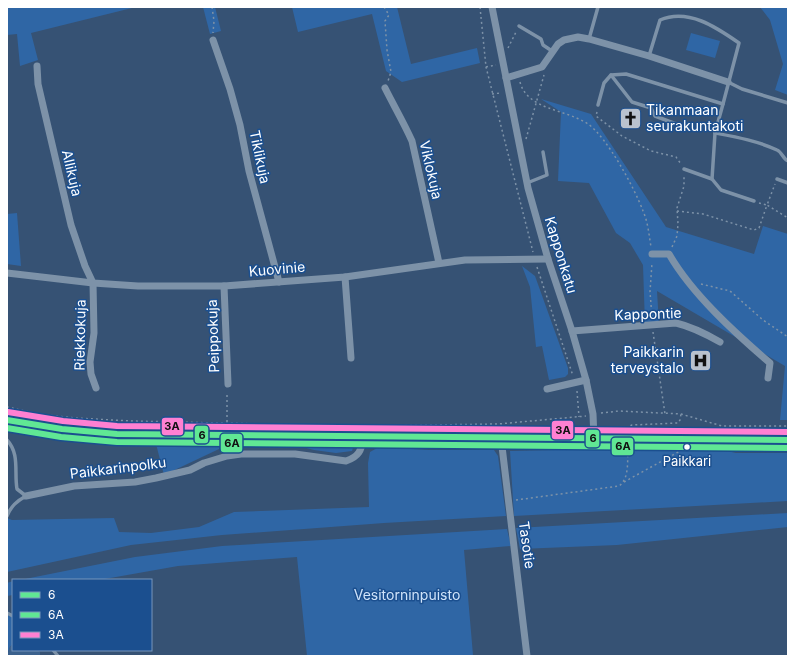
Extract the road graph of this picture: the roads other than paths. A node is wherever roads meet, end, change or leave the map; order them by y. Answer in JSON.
{"nodes":[{"id":1,"x":492,"y":7,"type":"edge"},
{"id":2,"x":598,"y":7,"type":"edge"},
{"id":3,"x":519,"y":26,"type":"road end"},
{"id":4,"x":589,"y":38,"type":"junction"},
{"id":5,"x":213,"y":40,"type":"road end"},
{"id":6,"x":552,"y":51,"type":"junction"},
{"id":7,"x":649,"y":56,"type":"junction"},
{"id":8,"x":37,"y":66,"type":"dead end"},
{"id":9,"x":611,"y":76,"type":"junction"},
{"id":10,"x":506,"y":78,"type":"junction"},
{"id":11,"x":728,"y":82,"type":"junction"},
{"id":12,"x":385,"y":88,"type":"road end"},
{"id":13,"x":788,"y":103,"type":"edge"},
{"id":14,"x":723,"y":104,"type":"junction"},
{"id":15,"x":598,"y":105,"type":"road end"},
{"id":16,"x":684,"y":127,"type":"dead end"},
{"id":17,"x":716,"y":133,"type":"junction"},
{"id":18,"x":543,"y":152,"type":"dead end"},
{"id":19,"x":788,"y":161,"type":"edge"},
{"id":20,"x":684,"y":169,"type":"road end"},
{"id":21,"x":712,"y":179,"type":"junction"},
{"id":22,"x":777,"y":179,"type":"road end"},
{"id":23,"x":527,"y":182,"type":"junction"},
{"id":24,"x":788,"y":183,"type":"edge"},
{"id":25,"x":754,"y":201,"type":"road end"},
{"id":26,"x":652,"y":254,"type":"road end"},
{"id":27,"x":548,"y":259,"type":"junction"},
{"id":28,"x":440,"y":263,"type":"junction"},
{"id":29,"x":7,"y":273,"type":"edge"},
{"id":30,"x":345,"y":277,"type":"junction"},
{"id":31,"x":93,"y":282,"type":"junction"},
{"id":32,"x":279,"y":282,"type":"junction"},
{"id":33,"x":224,"y":286,"type":"junction"},
{"id":34,"x":572,"y":331,"type":"junction"},
{"id":35,"x":720,"y":342,"type":"dead end"},
{"id":36,"x":351,"y":358,"type":"dead end"},
{"id":37,"x":768,"y":378,"type":"dead end"},
{"id":38,"x":586,"y":380,"type":"junction"},
{"id":39,"x":228,"y":384,"type":"road end"},
{"id":40,"x":96,"y":388,"type":"dead end"},
{"id":41,"x":547,"y":389,"type":"dead end"},
{"id":42,"x":7,"y":420,"type":"edge"},
{"id":43,"x":364,"y":437,"type":"junction"},
{"id":44,"x":501,"y":438,"type":"junction"},
{"id":45,"x":594,"y":439,"type":"junction"},
{"id":46,"x":7,"y":440,"type":"edge"},
{"id":47,"x":788,"y":440,"type":"edge"},
{"id":48,"x":26,"y":496,"type":"junction"},
{"id":49,"x":7,"y":516,"type":"edge"},
{"id":50,"x":527,"y":656,"type":"edge"}],
"edges":[{"from":1,"to":10,"type":"street","name":"Kapponkatu"},
{"from":2,"to":4,"type":"lane"},
{"from":3,"to":6,"type":"lane"},
{"from":4,"to":6,"type":"street"},
{"from":4,"to":7,"type":"street"},
{"from":5,"to":32,"type":"street","name":"Tiklikuja"},
{"from":6,"to":10,"type":"street"},
{"from":7,"to":11,"type":"street"},
{"from":7,"to":11,"type":"lane"},
{"from":8,"to":31,"type":"street","name":"Allikuja"},
{"from":9,"to":14,"type":"lane"},
{"from":9,"to":15,"type":"lane"},
{"from":9,"to":16,"type":"lane"},
{"from":10,"to":23,"type":"street","name":"Kapponkatu"},
{"from":11,"to":13,"type":"lane"},
{"from":11,"to":14,"type":"lane"},
{"from":12,"to":28,"type":"street","name":"Viklokuja"},
{"from":14,"to":17,"type":"lane"},
{"from":17,"to":19,"type":"lane"},
{"from":17,"to":21,"type":"lane"},
{"from":18,"to":23,"type":"lane"},
{"from":20,"to":21,"type":"lane"},
{"from":21,"to":25,"type":"lane"},
{"from":22,"to":24,"type":"lane"},
{"from":23,"to":27,"type":"street","name":"Kapponkatu"},
{"from":26,"to":37,"type":"street"},
{"from":27,"to":28,"type":"street","name":"Kuovinie"},
{"from":27,"to":34,"type":"street","name":"Kapponkatu"},
{"from":28,"to":30,"type":"street","name":"Kuovinie"},
{"from":29,"to":31,"type":"street","name":"Kuovinie"},
{"from":30,"to":32,"type":"street","name":"Kuovinie"},
{"from":30,"to":36,"type":"street"},
{"from":31,"to":33,"type":"street","name":"Kuovinie"},
{"from":31,"to":40,"type":"street","name":"Riekkokuja"},
{"from":32,"to":33,"type":"street","name":"Kuovinie"},
{"from":33,"to":39,"type":"street","name":"Peippokuja"},
{"from":34,"to":35,"type":"street","name":"Kappontie"},
{"from":34,"to":38,"type":"street","name":"Kapponkatu"},
{"from":38,"to":41,"type":"street"},
{"from":38,"to":45,"type":"street","name":"Kapponkatu"},
{"from":42,"to":43,"type":"main road"},
{"from":43,"to":44,"type":"main road"},
{"from":43,"to":48,"type":"street","name":"Paikkarinpolku"},
{"from":44,"to":45,"type":"main road"},
{"from":44,"to":50,"type":"street","name":"Tasotie"},
{"from":45,"to":47,"type":"main road"},
{"from":46,"to":48,"type":"lane"},
{"from":48,"to":49,"type":"lane"}]}
